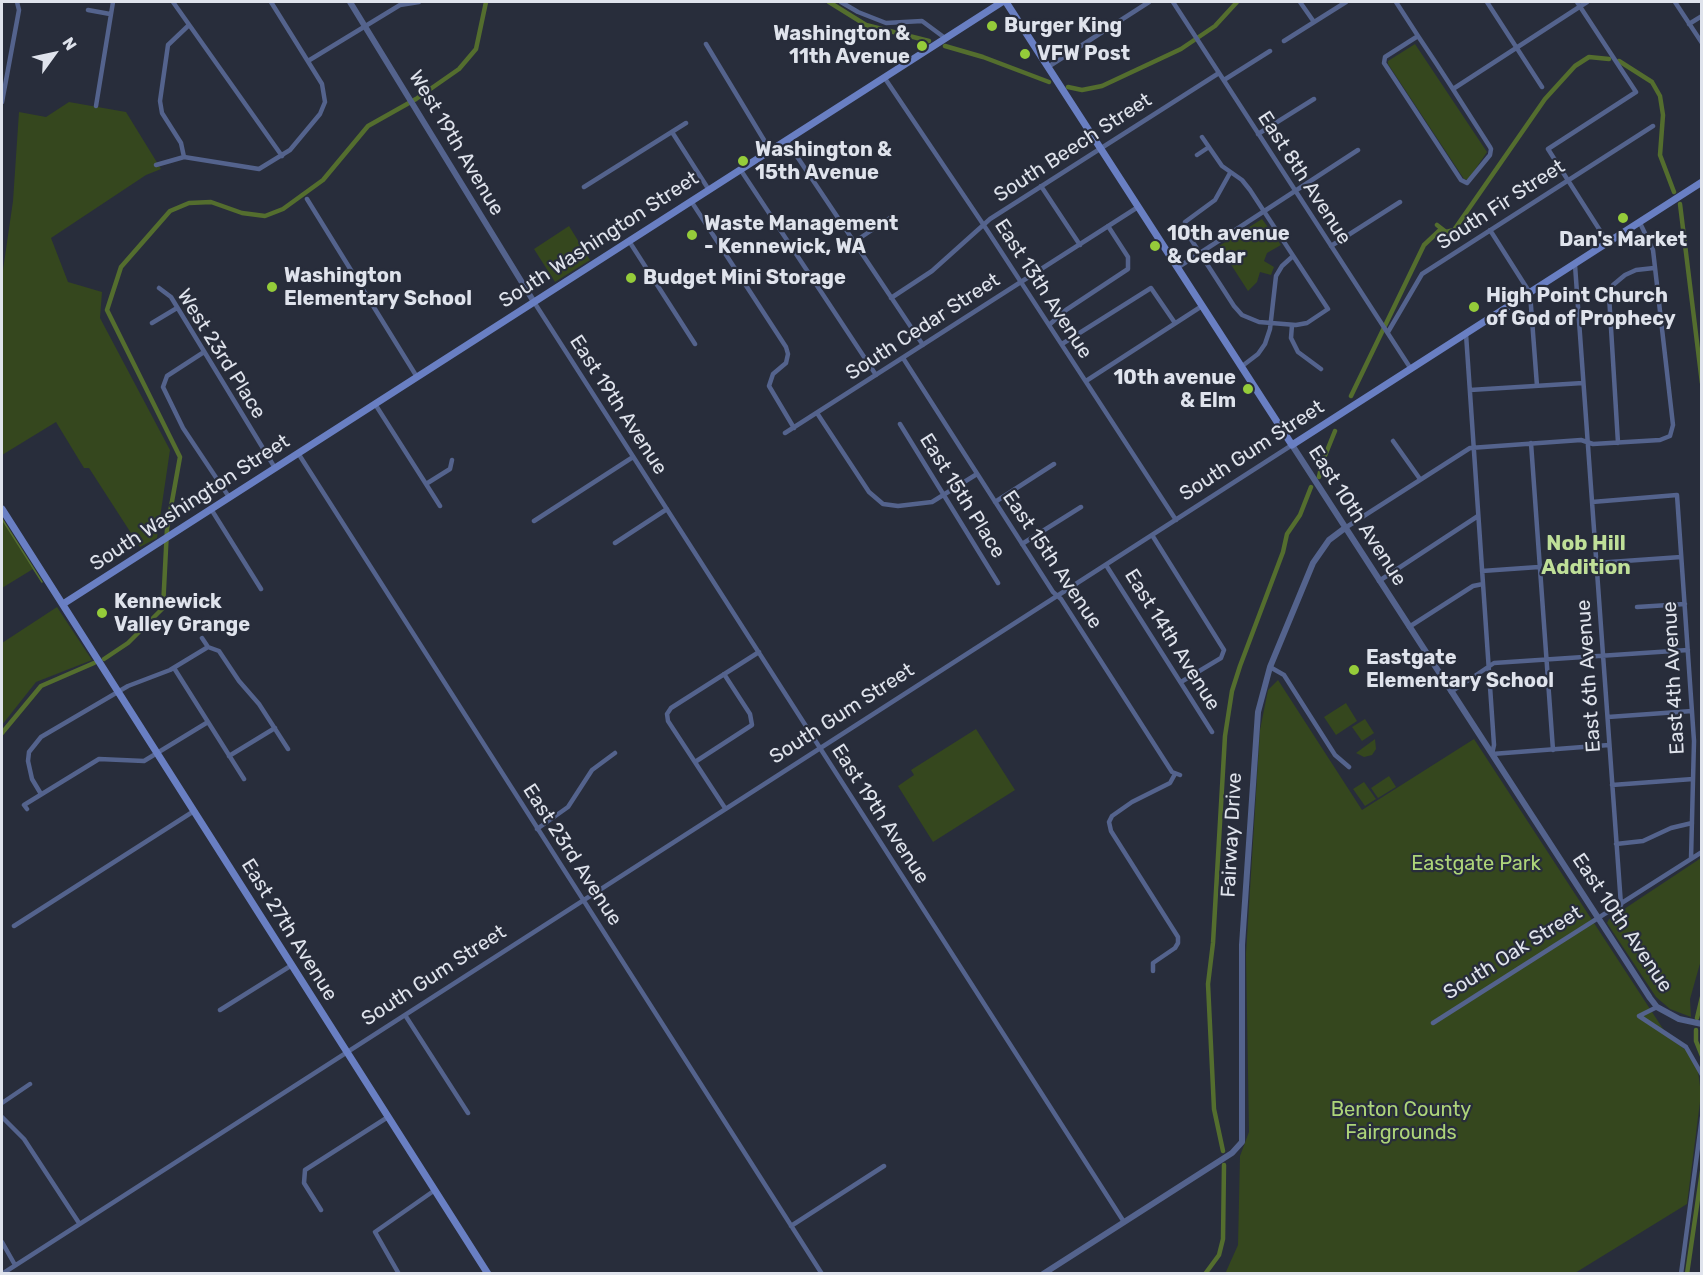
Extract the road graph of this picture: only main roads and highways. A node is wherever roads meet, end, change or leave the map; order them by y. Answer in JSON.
{"nodes":[{"id":1,"x":1004,"y":2,"type":"edge"},
{"id":2,"x":1701,"y":182,"type":"edge"},
{"id":3,"x":1292,"y":445,"type":"joint"},
{"id":4,"x":2,"y":509,"type":"edge"},
{"id":5,"x":63,"y":604,"type":"junction"},
{"id":6,"x":488,"y":1274,"type":"edge"}],
"edges":[{"from":1,"to":3,"type":"main road","name":"East 10th Avenue"},
{"from":1,"to":5,"type":"main road","name":"South Washington Street"},
{"from":2,"to":3,"type":"main road","name":"South Gum Street"},
{"from":4,"to":5,"type":"main road","name":"East 27th Avenue"},
{"from":5,"to":6,"type":"main road","name":"East 27th Avenue"}]}
